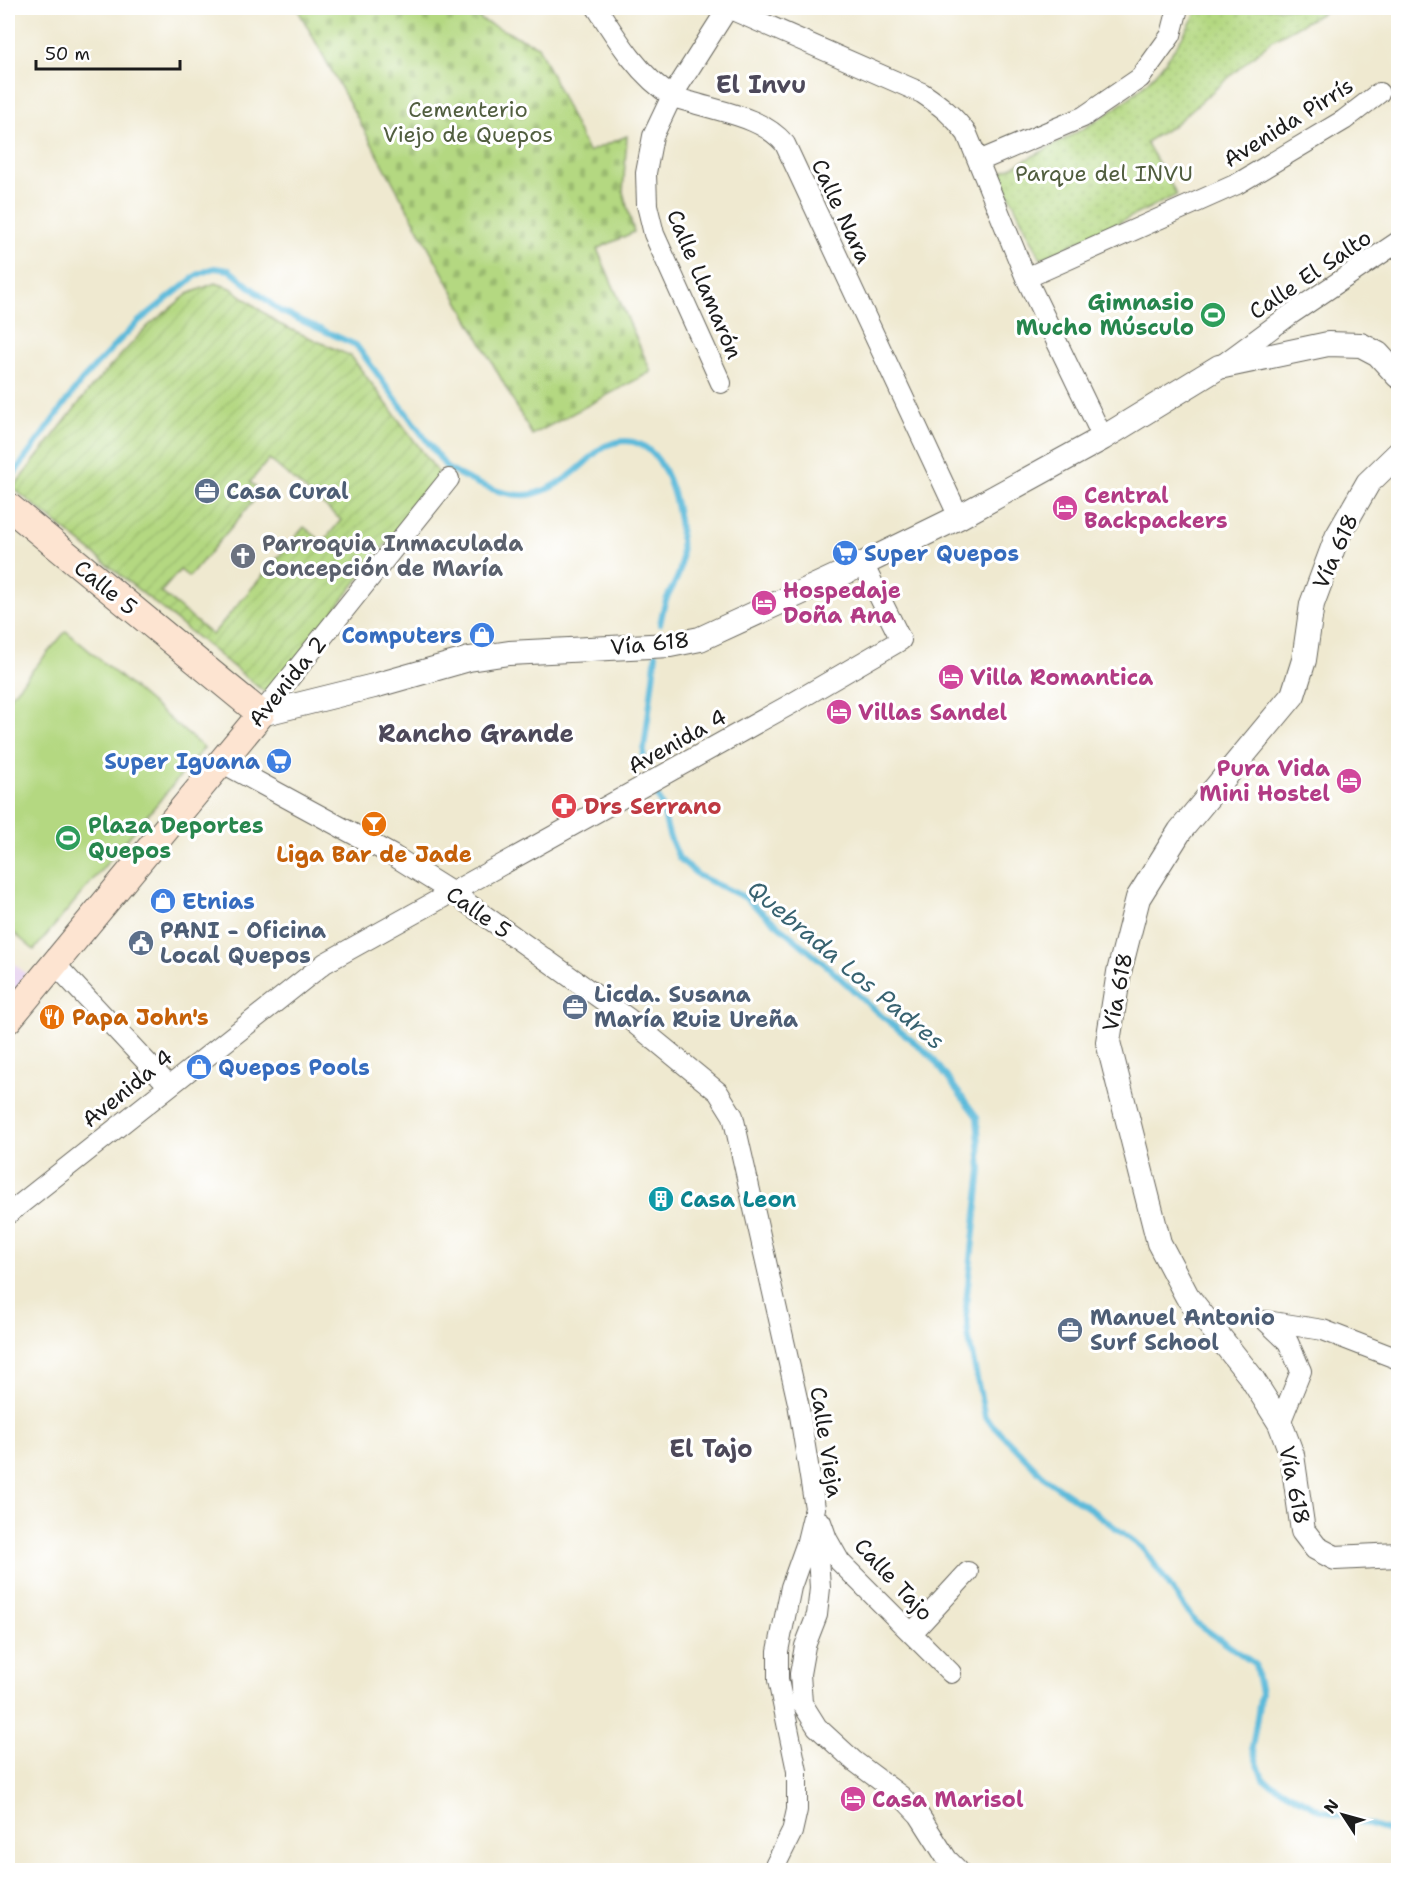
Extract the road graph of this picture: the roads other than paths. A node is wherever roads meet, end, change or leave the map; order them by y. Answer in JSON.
{"nodes":[{"id":1,"x":597,"y":8,"type":"edge"},
{"id":2,"x":728,"y":8,"type":"edge"},
{"id":3,"x":1178,"y":8,"type":"edge"},
{"id":4,"x":1378,"y":93,"type":"dead end"},
{"id":5,"x":672,"y":96,"type":"junction"},
{"id":6,"x":979,"y":161,"type":"junction"},
{"id":7,"x":1398,"y":242,"type":"edge"},
{"id":8,"x":1026,"y":278,"type":"junction"},
{"id":9,"x":1220,"y":367,"type":"junction"},
{"id":10,"x":1398,"y":376,"type":"edge"},
{"id":11,"x":721,"y":383,"type":"dead end"},
{"id":12,"x":1103,"y":438,"type":"junction"},
{"id":13,"x":1398,"y":454,"type":"edge"},
{"id":14,"x":449,"y":479,"type":"dead end"},
{"id":15,"x":8,"y":506,"type":"edge"},
{"id":16,"x":958,"y":517,"type":"junction"},
{"id":17,"x":862,"y":564,"type":"junction"},
{"id":18,"x":261,"y":714,"type":"junction"},
{"id":19,"x":221,"y":762,"type":"junction"},
{"id":20,"x":453,"y":893,"type":"junction"},
{"id":21,"x":55,"y":964,"type":"junction"},
{"id":22,"x":8,"y":1020,"type":"edge"},
{"id":23,"x":169,"y":1086,"type":"junction"},
{"id":24,"x":718,"y":1092,"type":"joint"},
{"id":25,"x":8,"y":1214,"type":"edge"},
{"id":26,"x":1398,"y":1359,"type":"edge"},
{"id":27,"x":1280,"y":1423,"type":"junction"},
{"id":28,"x":815,"y":1508,"type":"junction"},
{"id":29,"x":1398,"y":1555,"type":"edge"},
{"id":30,"x":968,"y":1572,"type":"dead end"},
{"id":31,"x":912,"y":1633,"type":"junction"},
{"id":32,"x":951,"y":1673,"type":"dead end"},
{"id":33,"x":773,"y":1870,"type":"edge"},
{"id":34,"x":958,"y":1870,"type":"edge"}],
"edges":[{"from":1,"to":5,"type":"street","name":"Calle Nara"},
{"from":2,"to":5,"type":"street","name":"Calle Llamarón"},
{"from":2,"to":6,"type":"street"},
{"from":3,"to":6,"type":"street"},
{"from":4,"to":8,"type":"street","name":"Avenida Pirrís"},
{"from":5,"to":11,"type":"street","name":"Calle Llamarón"},
{"from":5,"to":16,"type":"street","name":"Calle Nara"},
{"from":6,"to":8,"type":"street"},
{"from":7,"to":9,"type":"street","name":"Calle El Salto"},
{"from":8,"to":12,"type":"street"},
{"from":9,"to":10,"type":"street","name":"Vía 618"},
{"from":9,"to":12,"type":"street","name":"Vía 618"},
{"from":12,"to":16,"type":"street","name":"Vía 618"},
{"from":13,"to":27,"type":"street","name":"Vía 618"},
{"from":14,"to":18,"type":"street","name":"Avenida 2"},
{"from":15,"to":18,"type":"main road","name":"Calle 5"},
{"from":16,"to":17,"type":"street","name":"Vía 618"},
{"from":17,"to":18,"type":"street","name":"Vía 618"},
{"from":17,"to":20,"type":"street","name":"Avenida 4"},
{"from":18,"to":19,"type":"main road","name":"Avenida 2"},
{"from":19,"to":20,"type":"street","name":"Calle 5"},
{"from":19,"to":21,"type":"main road","name":"Avenida 2"},
{"from":20,"to":23,"type":"street","name":"Avenida 4"},
{"from":20,"to":24,"type":"street","name":"Calle 5"},
{"from":21,"to":22,"type":"main road","name":"Avenida 2"},
{"from":21,"to":23,"type":"street"},
{"from":23,"to":25,"type":"street","name":"Avenida 4"},
{"from":24,"to":28,"type":"street","name":"Calle Vieja"},
{"from":26,"to":27,"type":"street"},
{"from":27,"to":29,"type":"street","name":"Vía 618"},
{"from":28,"to":31,"type":"street","name":"Calle Tajo"},
{"from":28,"to":33,"type":"street","name":"Calle Vieja"},
{"from":28,"to":34,"type":"street"},
{"from":30,"to":31,"type":"street"},
{"from":31,"to":32,"type":"street","name":"Calle Tajo"}]}
